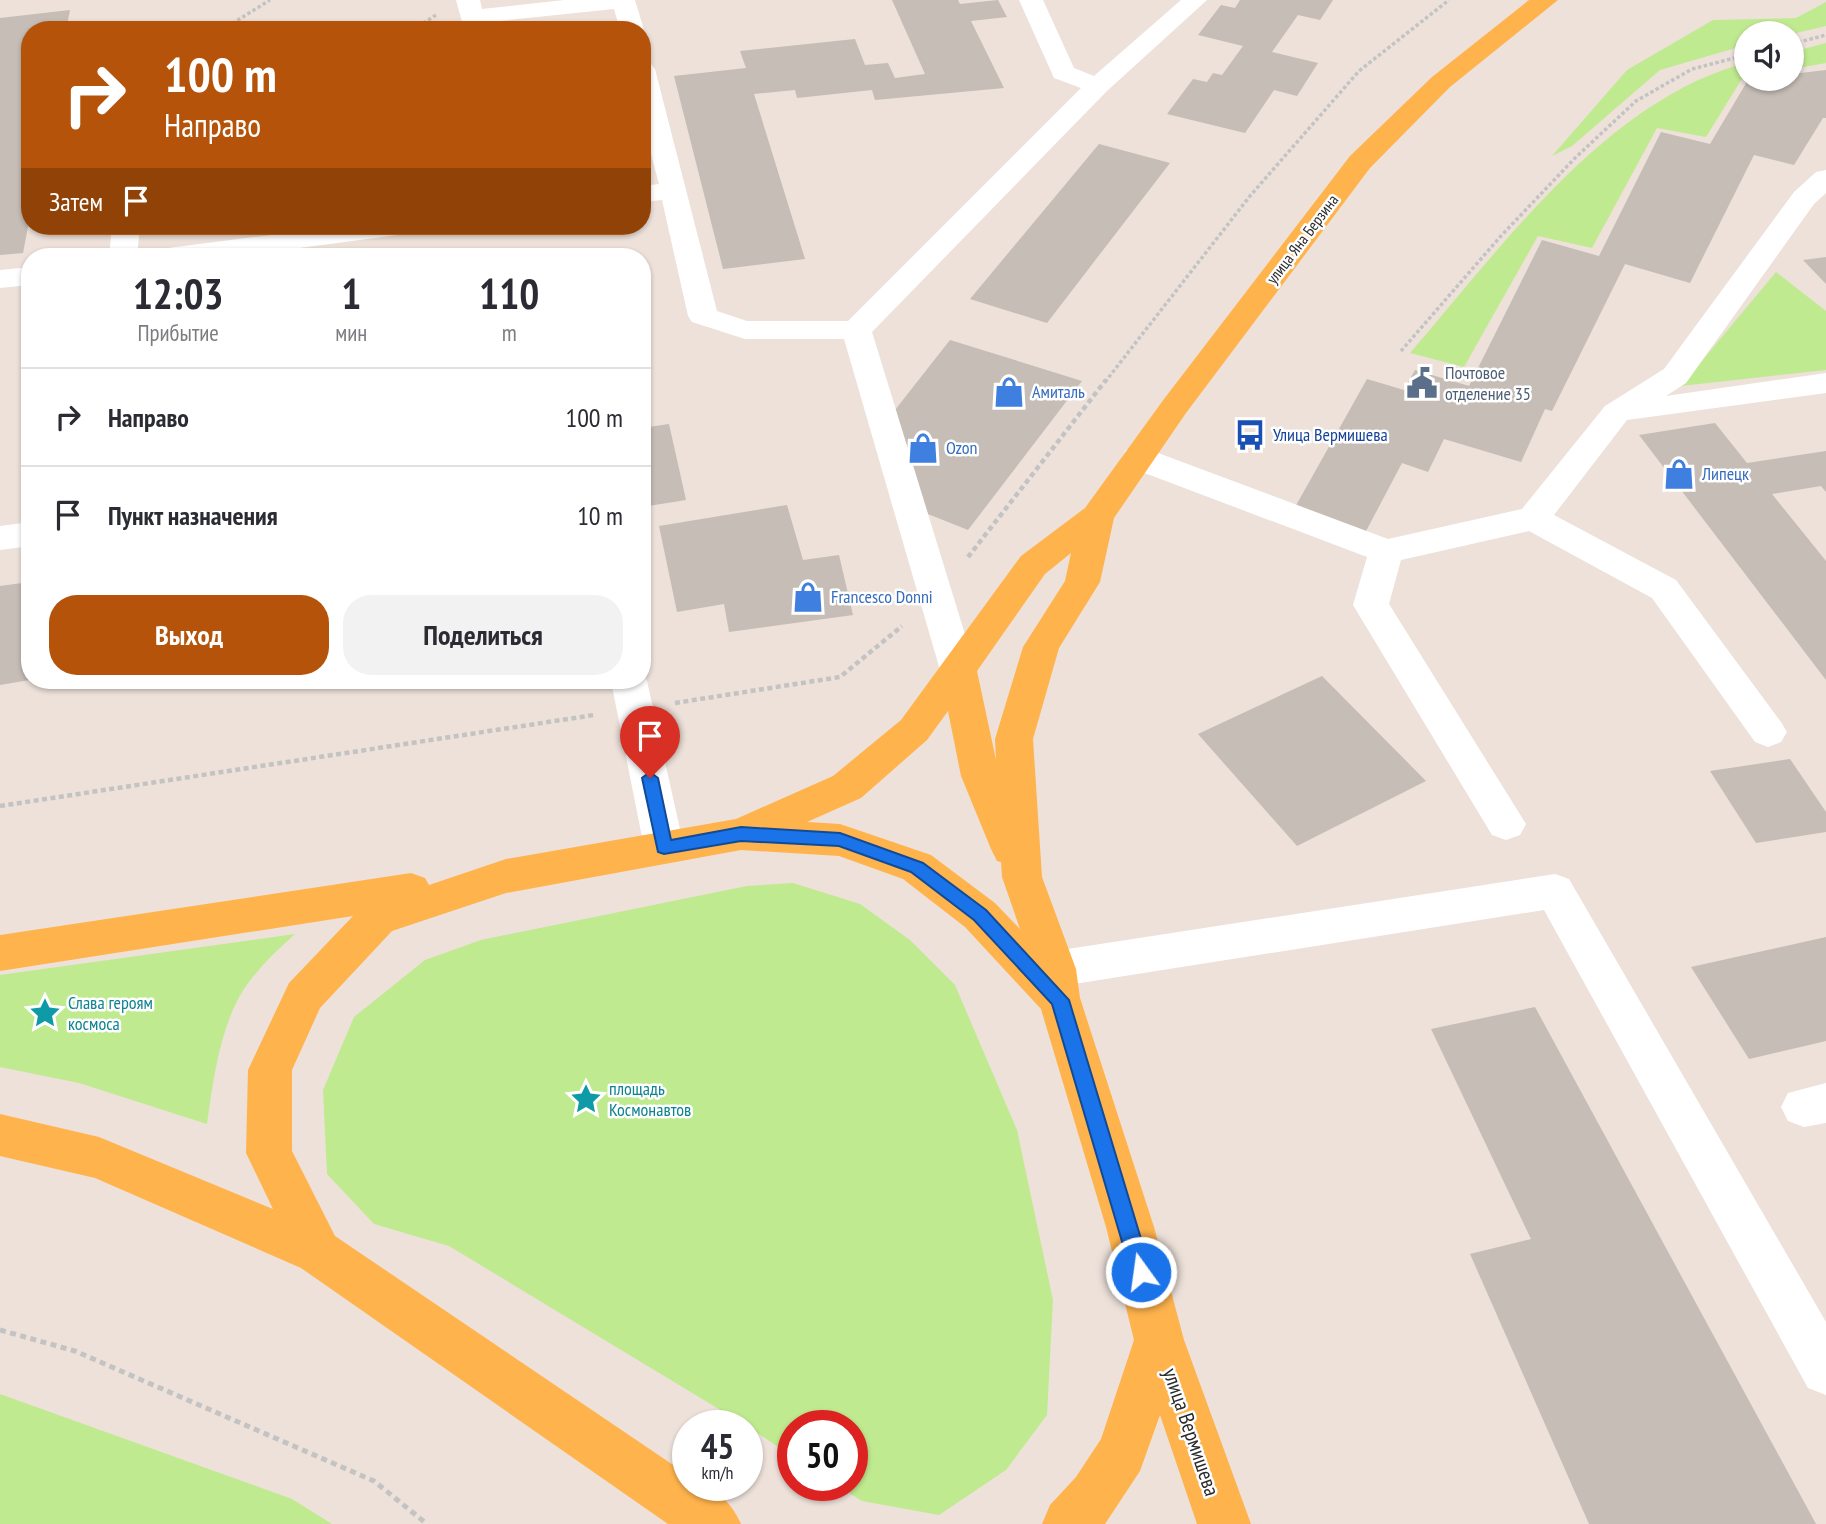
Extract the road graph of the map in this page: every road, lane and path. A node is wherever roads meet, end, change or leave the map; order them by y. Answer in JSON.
{"nodes":[{"id":1,"x":270,"y":0,"type":"edge"},
{"id":2,"x":468,"y":0,"type":"edge"},
{"id":3,"x":624,"y":0,"type":"edge"},
{"id":4,"x":1031,"y":0,"type":"edge"},
{"id":5,"x":1195,"y":0,"type":"edge"},
{"id":6,"x":1448,"y":0,"type":"edge"},
{"id":7,"x":1546,"y":0,"type":"edge"},
{"id":8,"x":236,"y":21,"type":"edge"},
{"id":9,"x":630,"y":21,"type":"edge"},
{"id":10,"x":1826,"y":35,"type":"edge"},
{"id":11,"x":1804,"y":41,"type":"edge"},
{"id":12,"x":1734,"y":58,"type":"edge"},
{"id":13,"x":1098,"y":86,"type":"junction"},
{"id":14,"x":651,"y":103,"type":"edge"},
{"id":15,"x":1826,"y":178,"type":"edge"},
{"id":16,"x":674,"y":190,"type":"junction"},
{"id":17,"x":651,"y":193,"type":"edge"},
{"id":18,"x":336,"y":235,"type":"edge"},
{"id":19,"x":237,"y":248,"type":"edge"},
{"id":20,"x":21,"y":276,"type":"edge"},
{"id":21,"x":0,"y":279,"type":"edge"},
{"id":22,"x":856,"y":330,"type":"junction"},
{"id":23,"x":1401,"y":351,"type":"dead end"},
{"id":24,"x":1826,"y":383,"type":"edge"},
{"id":25,"x":1616,"y":413,"type":"junction"},
{"id":26,"x":1138,"y":458,"type":"junction"},
{"id":27,"x":1097,"y":516,"type":"junction"},
{"id":28,"x":1533,"y":517,"type":"junction"},
{"id":29,"x":21,"y":535,"type":"edge"},
{"id":30,"x":0,"y":538,"type":"edge"},
{"id":31,"x":1386,"y":551,"type":"junction"},
{"id":32,"x":938,"y":596,"type":"junction"},
{"id":33,"x":958,"y":670,"type":"junction"},
{"id":34,"x":633,"y":695,"type":"edge"},
{"id":35,"x":1768,"y":732,"type":"dead end"},
{"id":36,"x":0,"y":806,"type":"edge"},
{"id":37,"x":1506,"y":824,"type":"dead end"},
{"id":38,"x":741,"y":834,"type":"junction"},
{"id":39,"x":664,"y":848,"type":"junction"},
{"id":40,"x":506,"y":876,"type":"junction"},
{"id":41,"x":1022,"y":877,"type":"junction"},
{"id":42,"x":0,"y":953,"type":"edge"},
{"id":43,"x":1057,"y":985,"type":"junction"},
{"id":44,"x":0,"y":1135,"type":"edge"},
{"id":45,"x":318,"y":1252,"type":"junction"},
{"id":46,"x":0,"y":1330,"type":"edge"},
{"id":47,"x":1159,"y":1340,"type":"junction"},
{"id":48,"x":1826,"y":1370,"type":"edge"},
{"id":49,"x":428,"y":1524,"type":"edge"},
{"id":50,"x":714,"y":1524,"type":"edge"},
{"id":51,"x":1069,"y":1524,"type":"edge"},
{"id":52,"x":1224,"y":1524,"type":"edge"}],
"edges":[{"from":1,"to":8,"type":"path"},
{"from":2,"to":3,"type":"lane"},
{"from":3,"to":9,"type":"lane"},
{"from":4,"to":13,"type":"lane"},
{"from":5,"to":13,"type":"lane"},
{"from":6,"to":32,"type":"path"},
{"from":7,"to":26,"type":"main road","name":"улица Яна Берзина"},
{"from":10,"to":11,"type":"path"},
{"from":12,"to":23,"type":"path"},
{"from":13,"to":22,"type":"lane"},
{"from":14,"to":16,"type":"lane"},
{"from":15,"to":25,"type":"lane"},
{"from":16,"to":17,"type":"lane"},
{"from":16,"to":22,"type":"lane"},
{"from":18,"to":19,"type":"lane"},
{"from":20,"to":21,"type":"lane"},
{"from":22,"to":32,"type":"lane"},
{"from":24,"to":25,"type":"lane"},
{"from":25,"to":28,"type":"lane"},
{"from":26,"to":27,"type":"main road","name":"улица Яна Берзина"},
{"from":26,"to":31,"type":"lane"},
{"from":27,"to":33,"type":"main road"},
{"from":27,"to":41,"type":"main road"},
{"from":28,"to":31,"type":"lane"},
{"from":28,"to":35,"type":"lane"},
{"from":29,"to":30,"type":"lane"},
{"from":31,"to":37,"type":"lane"},
{"from":32,"to":33,"type":"lane"},
{"from":32,"to":34,"type":"path"},
{"from":33,"to":38,"type":"main road"},
{"from":33,"to":41,"type":"main road"},
{"from":34,"to":36,"type":"path"},
{"from":34,"to":39,"type":"lane"},
{"from":38,"to":39,"type":"main road"},
{"from":38,"to":43,"type":"main road"},
{"from":39,"to":40,"type":"main road"},
{"from":40,"to":42,"type":"main road"},
{"from":40,"to":45,"type":"main road"},
{"from":41,"to":43,"type":"main road"},
{"from":43,"to":47,"type":"main road"},
{"from":43,"to":48,"type":"lane"},
{"from":44,"to":45,"type":"main road"},
{"from":45,"to":50,"type":"main road"},
{"from":46,"to":49,"type":"path"},
{"from":47,"to":51,"type":"main road"},
{"from":47,"to":52,"type":"main road","name":"улица Вермишева"}]}
